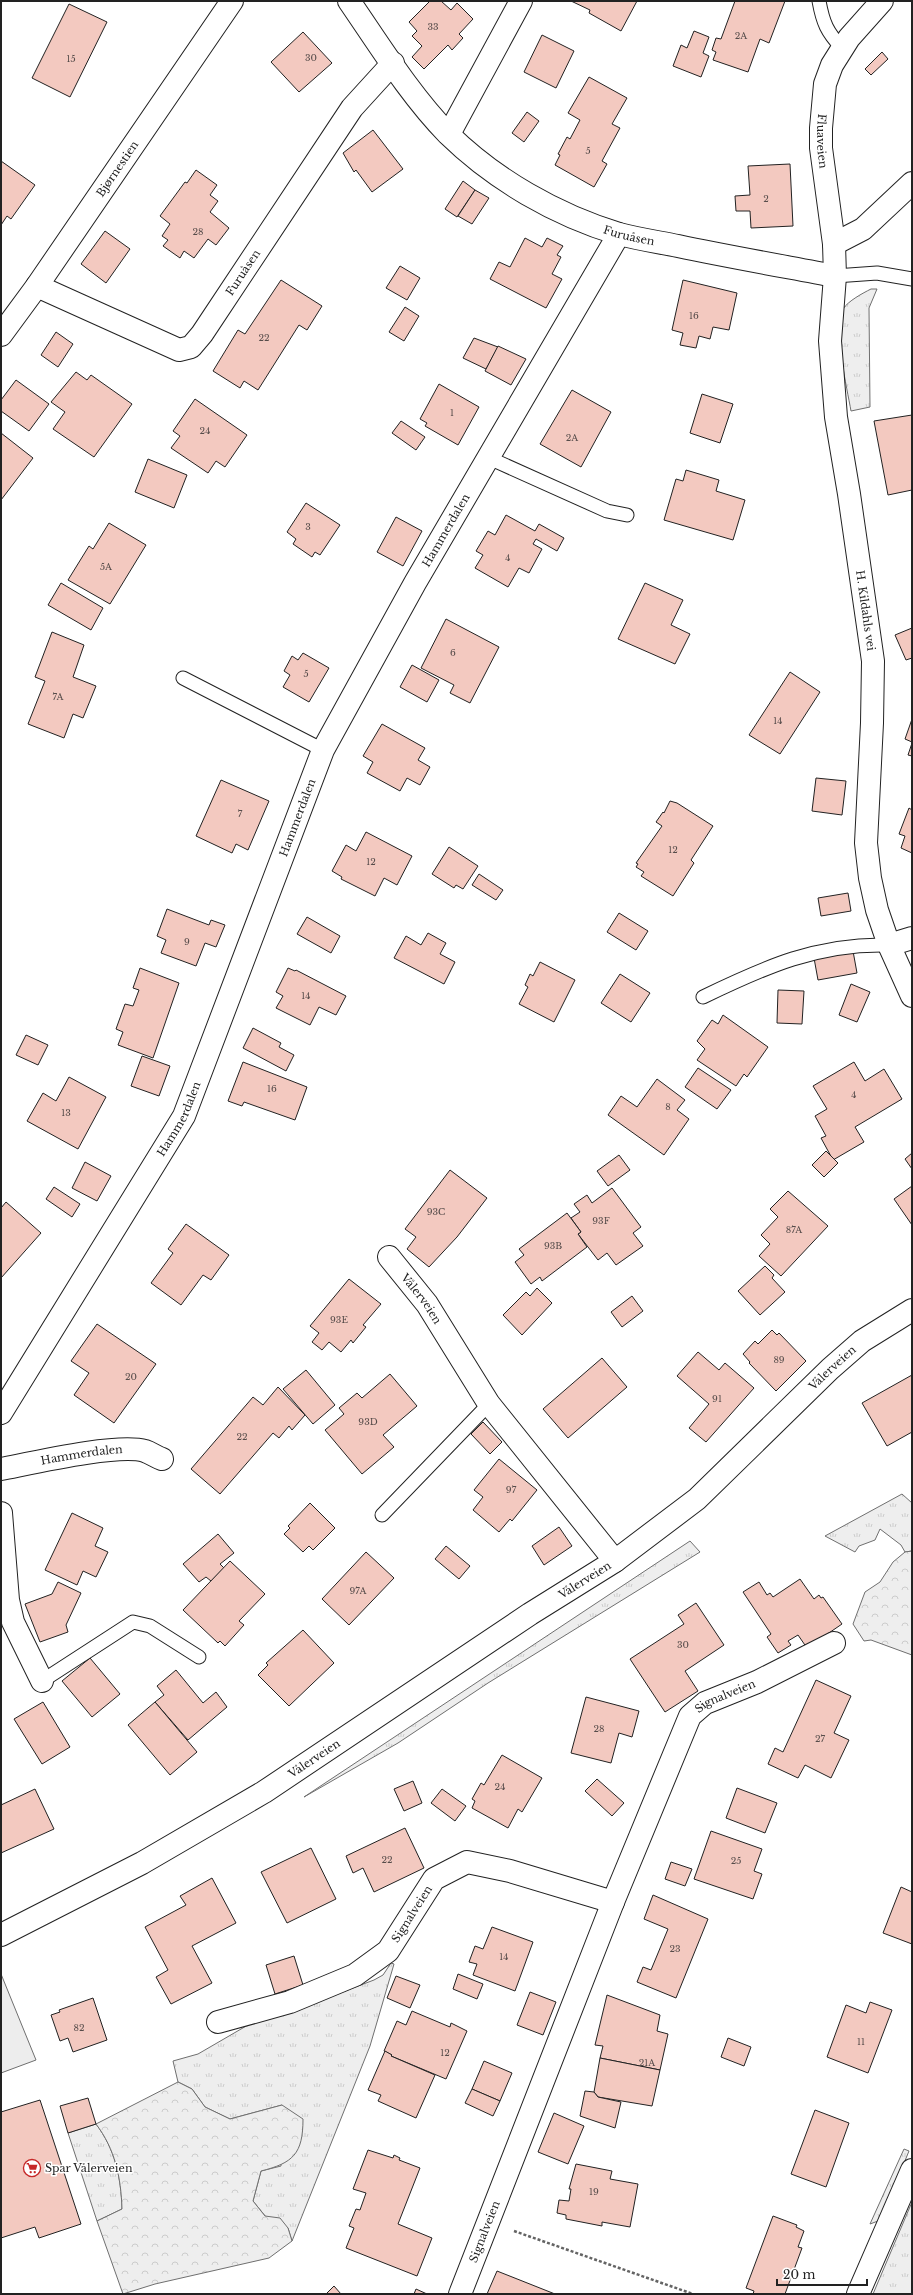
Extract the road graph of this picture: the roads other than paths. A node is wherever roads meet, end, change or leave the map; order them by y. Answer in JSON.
{"nodes":[{"id":1,"x":232,"y":1,"type":"edge"},
{"id":2,"x":349,"y":1,"type":"edge"},
{"id":3,"x":520,"y":1,"type":"edge"},
{"id":4,"x":819,"y":1,"type":"edge"},
{"id":5,"x":882,"y":1,"type":"edge"},
{"id":6,"x":842,"y":48,"type":"junction"},
{"id":7,"x":393,"y":63,"type":"junction"},
{"id":8,"x":448,"y":134,"type":"junction"},
{"id":9,"x":912,"y":183,"type":"edge"},
{"id":10,"x":619,"y":234,"type":"junction"},
{"id":11,"x":834,"y":244,"type":"junction"},
{"id":12,"x":835,"y":276,"type":"junction"},
{"id":13,"x":912,"y":280,"type":"edge"},
{"id":14,"x":37,"y":286,"type":"junction"},
{"id":15,"x":1,"y":335,"type":"edge"},
{"id":16,"x":489,"y":458,"type":"junction"},
{"id":17,"x":627,"y":515,"type":"dead end"},
{"id":18,"x":183,"y":678,"type":"dead end"},
{"id":19,"x":323,"y":750,"type":"junction"},
{"id":20,"x":912,"y":938,"type":"edge"},
{"id":21,"x":889,"y":945,"type":"junction"},
{"id":22,"x":912,"y":996,"type":"edge"},
{"id":23,"x":703,"y":997,"type":"dead end"},
{"id":24,"x":390,"y":1257,"type":"dead end"},
{"id":25,"x":912,"y":1310,"type":"edge"},
{"id":26,"x":489,"y":1404,"type":"junction"},
{"id":27,"x":1,"y":1413,"type":"edge"},
{"id":28,"x":162,"y":1459,"type":"dead end"},
{"id":29,"x":1,"y":1469,"type":"edge"},
{"id":30,"x":1,"y":1513,"type":"edge"},
{"id":31,"x":382,"y":1515,"type":"dead end"},
{"id":32,"x":614,"y":1561,"type":"junction"},
{"id":33,"x":834,"y":1642,"type":"dead end"},
{"id":34,"x":199,"y":1657,"type":"dead end"},
{"id":35,"x":42,"y":1681,"type":"joint"},
{"id":36,"x":613,"y":1902,"type":"junction"},
{"id":37,"x":1,"y":1935,"type":"edge"},
{"id":38,"x":218,"y":2022,"type":"dead end"},
{"id":39,"x":912,"y":2170,"type":"edge"},
{"id":40,"x":460,"y":2294,"type":"edge"},
{"id":41,"x":858,"y":2294,"type":"edge"}],
"edges":[{"from":1,"to":14,"type":"street","name":"Bjørnestien"},
{"from":2,"to":7,"type":"street","name":"Furuåsen"},
{"from":3,"to":8,"type":"street"},
{"from":4,"to":6,"type":"lane"},
{"from":5,"to":6,"type":"street","name":"Fluaveien"},
{"from":6,"to":11,"type":"street","name":"Fluaveien"},
{"from":7,"to":8,"type":"street","name":"Furuåsen"},
{"from":7,"to":14,"type":"street","name":"Furuåsen"},
{"from":8,"to":10,"type":"street","name":"Furuåsen"},
{"from":9,"to":11,"type":"street"},
{"from":10,"to":12,"type":"street","name":"Furuåsen"},
{"from":10,"to":16,"type":"street","name":"Hammerdalen"},
{"from":11,"to":12,"type":"street","name":"Fluaveien"},
{"from":12,"to":13,"type":"lane"},
{"from":12,"to":21,"type":"street","name":"H. Kildahls vei"},
{"from":14,"to":15,"type":"street","name":"Bjørnestien"},
{"from":16,"to":17,"type":"lane"},
{"from":16,"to":19,"type":"street","name":"Hammerdalen"},
{"from":18,"to":19,"type":"lane"},
{"from":19,"to":27,"type":"street","name":"Hammerdalen"},
{"from":20,"to":21,"type":"street"},
{"from":21,"to":22,"type":"street","name":"H. Kildahls vei"},
{"from":21,"to":23,"type":"lane"},
{"from":24,"to":26,"type":"street","name":"Vålerveien"},
{"from":25,"to":32,"type":"street","name":"Vålerveien"},
{"from":26,"to":31,"type":"lane"},
{"from":26,"to":32,"type":"street","name":"Vålerveien"},
{"from":28,"to":29,"type":"street","name":"Hammerdalen"},
{"from":30,"to":35,"type":"street"},
{"from":32,"to":37,"type":"street","name":"Vålerveien"},
{"from":33,"to":36,"type":"street","name":"Signalveien"},
{"from":34,"to":35,"type":"lane"},
{"from":36,"to":38,"type":"street","name":"Signalveien"},
{"from":36,"to":40,"type":"street","name":"Signalveien"},
{"from":39,"to":41,"type":"street"}]}
